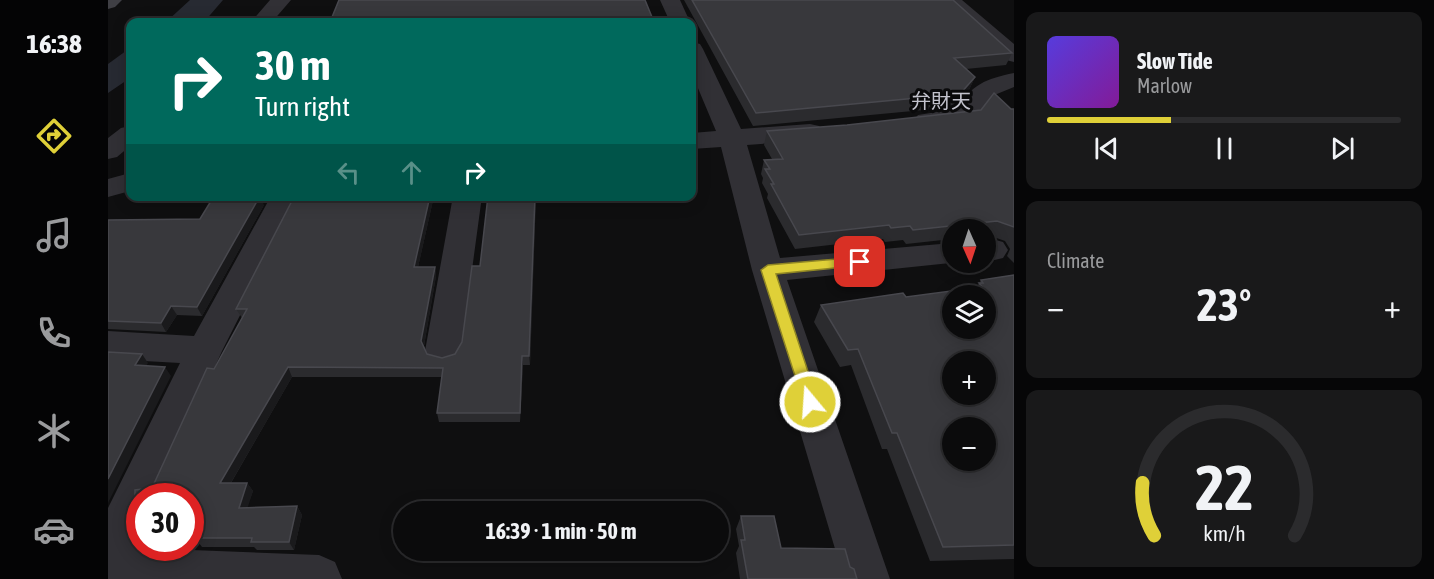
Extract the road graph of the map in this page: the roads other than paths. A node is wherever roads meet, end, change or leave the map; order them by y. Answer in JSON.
{"nodes":[{"id":1,"x":112,"y":0,"type":"edge"},
{"id":2,"x":281,"y":0,"type":"edge"},
{"id":3,"x":670,"y":0,"type":"edge"},
{"id":4,"x":950,"y":0,"type":"edge"},
{"id":5,"x":108,"y":3,"type":"edge"},
{"id":6,"x":265,"y":18,"type":"edge"},
{"id":7,"x":678,"y":18,"type":"edge"},
{"id":8,"x":1014,"y":55,"type":"edge"},
{"id":9,"x":696,"y":57,"type":"edge"},
{"id":10,"x":1014,"y":80,"type":"edge"},
{"id":11,"x":909,"y":122,"type":"edge"},
{"id":12,"x":830,"y":130,"type":"edge"},
{"id":13,"x":126,"y":137,"type":"edge"},
{"id":14,"x":732,"y":139,"type":"junction"},
{"id":15,"x":696,"y":141,"type":"edge"},
{"id":16,"x":108,"y":151,"type":"edge"},
{"id":17,"x":126,"y":183,"type":"edge"},
{"id":18,"x":108,"y":188,"type":"edge"},
{"id":19,"x":283,"y":201,"type":"edge"},
{"id":20,"x":467,"y":201,"type":"edge"},
{"id":21,"x":942,"y":255,"type":"edge"},
{"id":22,"x":768,"y":270,"type":"junction"},
{"id":23,"x":108,"y":345,"type":"edge"},
{"id":24,"x":204,"y":351,"type":"junction"},
{"id":25,"x":443,"y":351,"type":"dead end"},
{"id":26,"x":108,"y":555,"type":"edge"},
{"id":27,"x":108,"y":566,"type":"edge"},
{"id":28,"x":319,"y":578,"type":"edge"},
{"id":29,"x":867,"y":579,"type":"edge"}],
"edges":[{"from":1,"to":5,"type":"main road"},
{"from":2,"to":6,"type":"street"},
{"from":3,"to":7,"type":"street"},
{"from":4,"to":8,"type":"street"},
{"from":9,"to":14,"type":"street"},
{"from":10,"to":11,"type":"street"},
{"from":12,"to":14,"type":"street"},
{"from":13,"to":16,"type":"street"},
{"from":14,"to":15,"type":"street"},
{"from":14,"to":22,"type":"street"},
{"from":17,"to":18,"type":"street"},
{"from":19,"to":24,"type":"street"},
{"from":20,"to":25,"type":"street"},
{"from":21,"to":22,"type":"street"},
{"from":22,"to":29,"type":"street"},
{"from":23,"to":24,"type":"street"},
{"from":24,"to":26,"type":"street"},
{"from":27,"to":28,"type":"street"}]}
